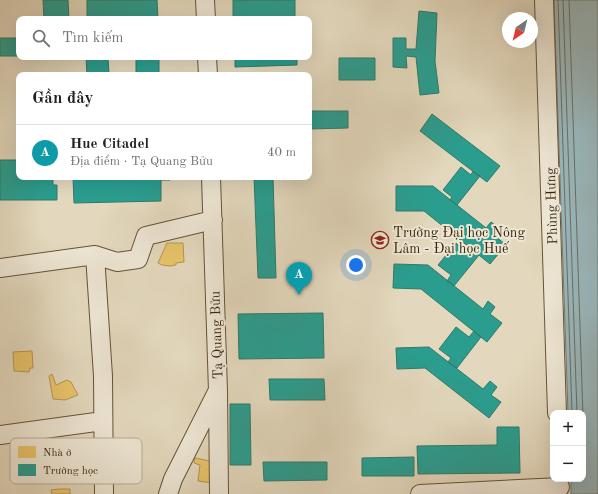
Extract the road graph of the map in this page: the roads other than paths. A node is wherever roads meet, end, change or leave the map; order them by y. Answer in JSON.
{"nodes":[{"id":1,"x":205,"y":0,"type":"edge"},
{"id":2,"x":544,"y":0,"type":"edge"},
{"id":3,"x":206,"y":16,"type":"edge"},
{"id":4,"x":207,"y":60,"type":"edge"},
{"id":5,"x":208,"y":72,"type":"edge"},
{"id":6,"x":211,"y":180,"type":"edge"},
{"id":7,"x":213,"y":220,"type":"junction"},
{"id":8,"x":95,"y":255,"type":"junction"},
{"id":9,"x":0,"y":268,"type":"edge"},
{"id":10,"x":218,"y":391,"type":"junction"},
{"id":11,"x":557,"y":410,"type":"edge"},
{"id":12,"x":103,"y":420,"type":"junction"},
{"id":13,"x":0,"y":435,"type":"edge"},
{"id":14,"x":103,"y":438,"type":"edge"},
{"id":15,"x":104,"y":484,"type":"edge"},
{"id":16,"x":559,"y":487,"type":"edge"},
{"id":17,"x":462,"y":493,"type":"edge"},
{"id":18,"x":104,"y":494,"type":"edge"},
{"id":19,"x":168,"y":494,"type":"edge"},
{"id":20,"x":219,"y":494,"type":"edge"},
{"id":21,"x":420,"y":494,"type":"edge"}],
"edges":[{"from":1,"to":3,"type":"street"},
{"from":2,"to":11,"type":"street","name":"Phùng Hưng"},
{"from":4,"to":5,"type":"street"},
{"from":6,"to":7,"type":"street","name":"Tạ Quang Bửu"},
{"from":7,"to":8,"type":"street"},
{"from":7,"to":10,"type":"street","name":"Tạ Quang Bửu"},
{"from":8,"to":9,"type":"street"},
{"from":8,"to":12,"type":"street"},
{"from":10,"to":19,"type":"street"},
{"from":10,"to":20,"type":"street","name":"Tạ Quang Bửu"},
{"from":12,"to":13,"type":"street"},
{"from":12,"to":14,"type":"street"},
{"from":15,"to":18,"type":"street"},
{"from":16,"to":17,"type":"street"},
{"from":17,"to":21,"type":"street"}]}
